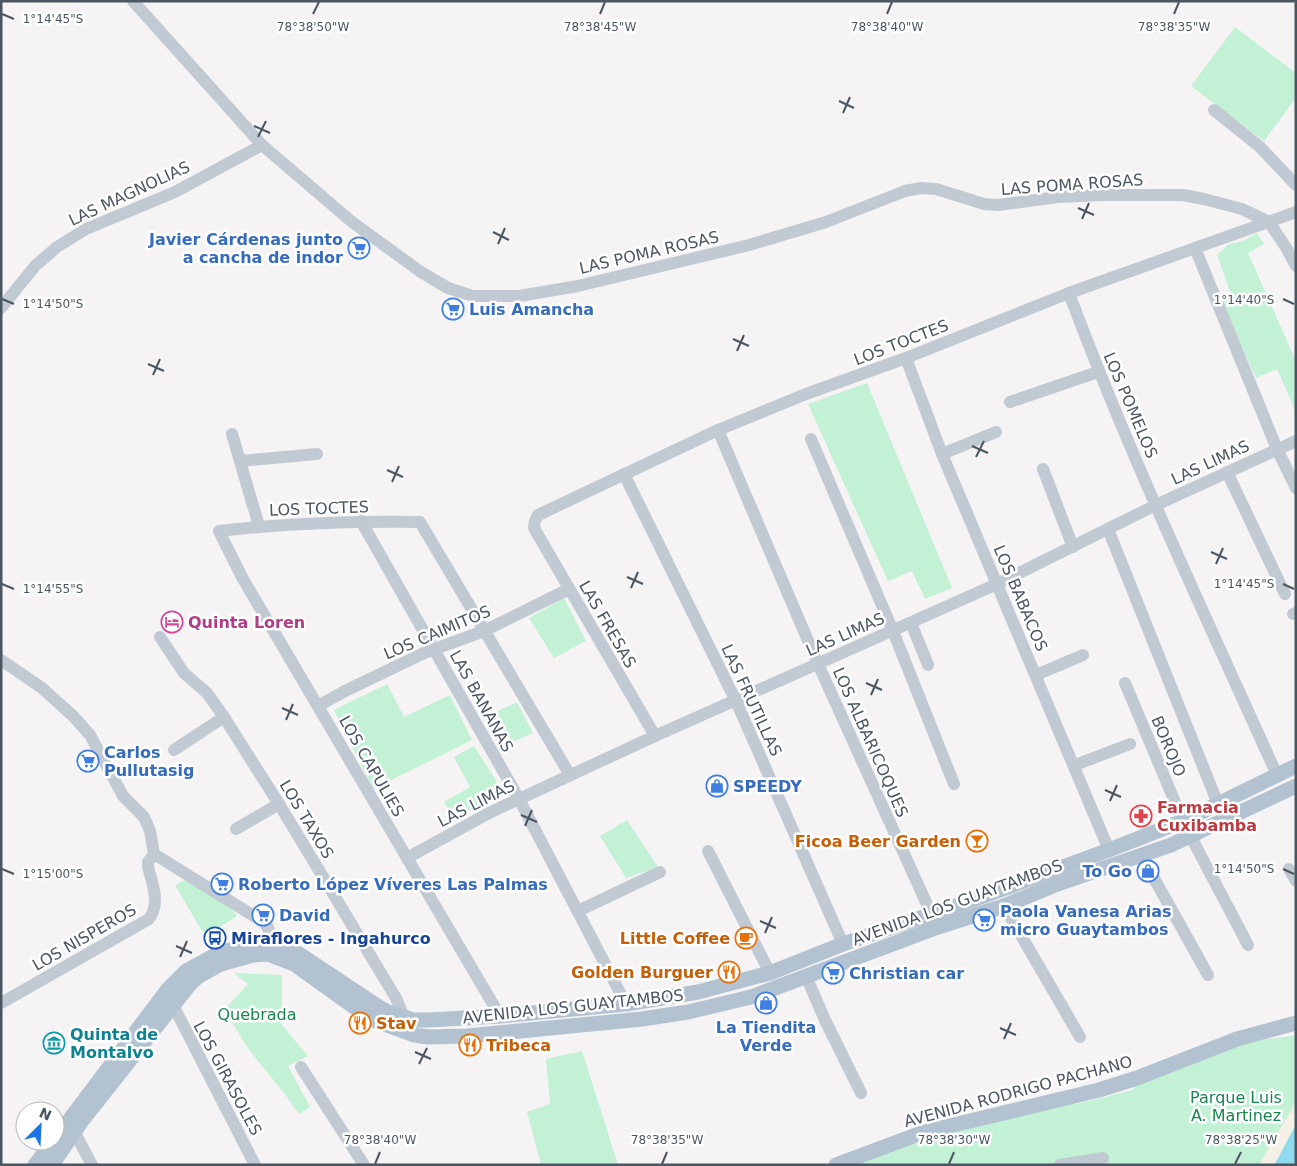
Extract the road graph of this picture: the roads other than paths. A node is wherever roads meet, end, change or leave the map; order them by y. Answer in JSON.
{"nodes":[{"id":1,"x":133,"y":1,"type":"edge"},
{"id":2,"x":1214,"y":110,"type":"dead end"},
{"id":3,"x":262,"y":144,"type":"junction"},
{"id":4,"x":1296,"y":185,"type":"edge"},
{"id":5,"x":1296,"y":212,"type":"edge"},
{"id":6,"x":1269,"y":222,"type":"junction"},
{"id":7,"x":1195,"y":248,"type":"junction"},
{"id":8,"x":1296,"y":266,"type":"edge"},
{"id":9,"x":1069,"y":293,"type":"junction"},
{"id":10,"x":1,"y":308,"type":"edge"},
{"id":11,"x":906,"y":358,"type":"junction"},
{"id":12,"x":1098,"y":372,"type":"junction"},
{"id":13,"x":1010,"y":402,"type":"dead end"},
{"id":14,"x":718,"y":430,"type":"junction"},
{"id":15,"x":996,"y":432,"type":"dead end"},
{"id":16,"x":232,"y":434,"type":"dead end"},
{"id":17,"x":811,"y":439,"type":"dead end"},
{"id":18,"x":1296,"y":441,"type":"edge"},
{"id":19,"x":1277,"y":449,"type":"junction"},
{"id":20,"x":317,"y":454,"type":"dead end"},
{"id":21,"x":942,"y":454,"type":"junction"},
{"id":22,"x":240,"y":461,"type":"junction"},
{"id":23,"x":1043,"y":469,"type":"dead end"},
{"id":24,"x":1226,"y":472,"type":"junction"},
{"id":25,"x":624,"y":474,"type":"junction"},
{"id":26,"x":1296,"y":488,"type":"edge"},
{"id":27,"x":1156,"y":505,"type":"junction"},
{"id":28,"x":361,"y":521,"type":"junction"},
{"id":29,"x":259,"y":526,"type":"junction"},
{"id":30,"x":534,"y":528,"type":"joint"},
{"id":31,"x":1108,"y":529,"type":"junction"},
{"id":32,"x":219,"y":530,"type":"joint"},
{"id":33,"x":1073,"y":547,"type":"junction"},
{"id":34,"x":997,"y":584,"type":"junction"},
{"id":35,"x":569,"y":589,"type":"junction"},
{"id":36,"x":1285,"y":594,"type":"dead end"},
{"id":37,"x":911,"y":622,"type":"junction"},
{"id":38,"x":893,"y":630,"type":"junction"},
{"id":39,"x":484,"y":631,"type":"junction"},
{"id":40,"x":160,"y":637,"type":"dead end"},
{"id":41,"x":434,"y":649,"type":"junction"},
{"id":42,"x":1083,"y":655,"type":"dead end"},
{"id":43,"x":1,"y":660,"type":"edge"},
{"id":44,"x":818,"y":664,"type":"junction"},
{"id":45,"x":928,"y":665,"type":"dead end"},
{"id":46,"x":1036,"y":676,"type":"junction"},
{"id":47,"x":1125,"y":683,"type":"dead end"},
{"id":48,"x":736,"y":701,"type":"junction"},
{"id":49,"x":318,"y":706,"type":"junction"},
{"id":50,"x":224,"y":717,"type":"junction"},
{"id":51,"x":655,"y":736,"type":"junction"},
{"id":52,"x":1130,"y":744,"type":"dead end"},
{"id":53,"x":174,"y":750,"type":"dead end"},
{"id":54,"x":1075,"y":766,"type":"junction"},
{"id":55,"x":1296,"y":766,"type":"edge"},
{"id":56,"x":570,"y":775,"type":"junction"},
{"id":57,"x":1277,"y":775,"type":"junction"},
{"id":58,"x":954,"y":784,"type":"dead end"},
{"id":59,"x":1296,"y":786,"type":"edge"},
{"id":60,"x":519,"y":799,"type":"junction"},
{"id":61,"x":279,"y":804,"type":"junction"},
{"id":62,"x":1218,"y":804,"type":"junction"},
{"id":63,"x":1182,"y":821,"type":"junction"},
{"id":64,"x":236,"y":829,"type":"dead end"},
{"id":65,"x":1191,"y":837,"type":"junction"},
{"id":66,"x":1109,"y":850,"type":"junction"},
{"id":67,"x":708,"y":851,"type":"dead end"},
{"id":68,"x":154,"y":854,"type":"junction"},
{"id":69,"x":1141,"y":855,"type":"junction"},
{"id":70,"x":407,"y":858,"type":"junction"},
{"id":71,"x":1289,"y":869,"type":"dead end"},
{"id":72,"x":660,"y":872,"type":"dead end"},
{"id":73,"x":1296,"y":881,"type":"edge"},
{"id":74,"x":1004,"y":906,"type":"junction"},
{"id":75,"x":578,"y":911,"type":"junction"},
{"id":76,"x":930,"y":913,"type":"junction"},
{"id":77,"x":938,"y":927,"type":"junction"},
{"id":78,"x":843,"y":944,"type":"junction"},
{"id":79,"x":1248,"y":945,"type":"dead end"},
{"id":80,"x":270,"y":949,"type":"junction"},
{"id":81,"x":219,"y":959,"type":"junction"},
{"id":82,"x":770,"y":973,"type":"junction"},
{"id":83,"x":1208,"y":975,"type":"dead end"},
{"id":84,"x":806,"y":976,"type":"junction"},
{"id":85,"x":1,"y":1003,"type":"edge"},
{"id":86,"x":626,"y":1004,"type":"junction"},
{"id":87,"x":173,"y":1005,"type":"junction"},
{"id":88,"x":500,"y":1016,"type":"junction"},
{"id":89,"x":400,"y":1023,"type":"junction"},
{"id":90,"x":1296,"y":1023,"type":"edge"},
{"id":91,"x":1080,"y":1038,"type":"dead end"},
{"id":92,"x":301,"y":1067,"type":"dead end"},
{"id":93,"x":861,"y":1093,"type":"dead end"},
{"id":94,"x":77,"y":1123,"type":"junction"},
{"id":95,"x":65,"y":1132,"type":"edge"},
{"id":96,"x":46,"y":1151,"type":"edge"},
{"id":97,"x":1103,"y":1158,"type":"dead end"},
{"id":98,"x":35,"y":1165,"type":"edge"},
{"id":99,"x":52,"y":1165,"type":"edge"},
{"id":100,"x":92,"y":1165,"type":"edge"},
{"id":101,"x":255,"y":1165,"type":"edge"},
{"id":102,"x":364,"y":1165,"type":"edge"},
{"id":103,"x":836,"y":1165,"type":"edge"},
{"id":104,"x":1060,"y":1165,"type":"edge"}],
"edges":[{"from":1,"to":3,"type":"street","name":"LAS POMA ROSAS"},
{"from":2,"to":4,"type":"street"},
{"from":3,"to":6,"type":"street","name":"LAS POMA ROSAS"},
{"from":3,"to":10,"type":"street","name":"LAS MAGNOLIAS"},
{"from":5,"to":6,"type":"street","name":"LOS TOCTES"},
{"from":6,"to":7,"type":"street","name":"LOS TOCTES"},
{"from":6,"to":8,"type":"street"},
{"from":7,"to":9,"type":"street","name":"LOS TOCTES"},
{"from":7,"to":19,"type":"street"},
{"from":9,"to":11,"type":"street","name":"LOS TOCTES"},
{"from":9,"to":12,"type":"street","name":"LOS POMELOS"},
{"from":11,"to":14,"type":"street","name":"LOS TOCTES"},
{"from":11,"to":21,"type":"street","name":"LOS BABACOS"},
{"from":12,"to":13,"type":"street"},
{"from":12,"to":27,"type":"street","name":"LOS POMELOS"},
{"from":14,"to":25,"type":"street","name":"LOS TOCTES"},
{"from":14,"to":44,"type":"street","name":"LOS ALBARICOQUES"},
{"from":15,"to":21,"type":"street"},
{"from":16,"to":22,"type":"street"},
{"from":17,"to":38,"type":"street"},
{"from":18,"to":19,"type":"street","name":"LAS LIMAS"},
{"from":19,"to":24,"type":"street","name":"LAS LIMAS"},
{"from":19,"to":26,"type":"street"},
{"from":20,"to":22,"type":"street"},
{"from":21,"to":34,"type":"street","name":"LOS BABACOS"},
{"from":22,"to":29,"type":"street"},
{"from":23,"to":33,"type":"street"},
{"from":24,"to":27,"type":"street","name":"LAS LIMAS"},
{"from":24,"to":36,"type":"street"},
{"from":25,"to":30,"type":"street","name":"LOS TOCTES"},
{"from":25,"to":48,"type":"street","name":"LAS FRUTILLAS"},
{"from":27,"to":31,"type":"street","name":"LAS LIMAS"},
{"from":27,"to":57,"type":"street","name":"LOS POMELOS"},
{"from":28,"to":29,"type":"street","name":"LOS TOCTES"},
{"from":28,"to":39,"type":"street","name":"LOS TOCTES"},
{"from":28,"to":41,"type":"street","name":"LAS BANANAS"},
{"from":29,"to":32,"type":"street","name":"LOS TOCTES"},
{"from":30,"to":35,"type":"street","name":"LAS FRESAS"},
{"from":31,"to":33,"type":"street","name":"LAS LIMAS"},
{"from":31,"to":62,"type":"street"},
{"from":32,"to":49,"type":"street","name":"LOS CAPULIES"},
{"from":33,"to":34,"type":"street","name":"LAS LIMAS"},
{"from":34,"to":37,"type":"street","name":"LAS LIMAS"},
{"from":34,"to":46,"type":"street","name":"LOS BABACOS"},
{"from":35,"to":39,"type":"street","name":"LOS CAIMITOS"},
{"from":35,"to":51,"type":"street","name":"LAS FRESAS"},
{"from":37,"to":38,"type":"street","name":"LAS LIMAS"},
{"from":37,"to":45,"type":"street"},
{"from":38,"to":44,"type":"street","name":"LAS LIMAS"},
{"from":38,"to":58,"type":"street"},
{"from":39,"to":41,"type":"street","name":"LOS CAIMITOS"},
{"from":39,"to":56,"type":"street"},
{"from":40,"to":50,"type":"street","name":"LOS TAXOS"},
{"from":41,"to":49,"type":"street","name":"LOS CAIMITOS"},
{"from":41,"to":60,"type":"street","name":"LAS BANANAS"},
{"from":42,"to":46,"type":"street"},
{"from":43,"to":68,"type":"street"},
{"from":44,"to":48,"type":"street","name":"LAS LIMAS"},
{"from":44,"to":76,"type":"street","name":"LOS ALBARICOQUES"},
{"from":46,"to":54,"type":"street","name":"LOS BABACOS"},
{"from":47,"to":63,"type":"street","name":"BOROJO"},
{"from":48,"to":51,"type":"street","name":"LAS LIMAS"},
{"from":48,"to":78,"type":"street","name":"LAS FRUTILLAS"},
{"from":49,"to":70,"type":"street","name":"LOS CAPULIES"},
{"from":50,"to":53,"type":"street"},
{"from":50,"to":61,"type":"street","name":"LOS TAXOS"},
{"from":51,"to":56,"type":"street","name":"LAS LIMAS"},
{"from":52,"to":54,"type":"street"},
{"from":54,"to":66,"type":"street","name":"LOS BABACOS"},
{"from":55,"to":57,"type":"main road","name":"AVENIDA LOS GUAYTAMBOS"},
{"from":56,"to":60,"type":"street","name":"LAS LIMAS"},
{"from":57,"to":62,"type":"main road","name":"AVENIDA LOS GUAYTAMBOS"},
{"from":59,"to":65,"type":"main road","name":"AVENIDA LOS GUAYTAMBOS"},
{"from":60,"to":70,"type":"street","name":"LAS LIMAS"},
{"from":60,"to":75,"type":"street","name":"LAS BANANAS"},
{"from":61,"to":64,"type":"street"},
{"from":61,"to":89,"type":"street","name":"LOS TAXOS"},
{"from":62,"to":63,"type":"main road","name":"AVENIDA LOS GUAYTAMBOS"},
{"from":63,"to":66,"type":"main road","name":"AVENIDA LOS GUAYTAMBOS"},
{"from":65,"to":69,"type":"main road","name":"AVENIDA LOS GUAYTAMBOS"},
{"from":65,"to":79,"type":"street"},
{"from":66,"to":76,"type":"main road","name":"AVENIDA LOS GUAYTAMBOS"},
{"from":67,"to":82,"type":"street"},
{"from":68,"to":80,"type":"street"},
{"from":68,"to":85,"type":"street","name":"LOS NISPEROS"},
{"from":69,"to":74,"type":"main road","name":"AVENIDA LOS GUAYTAMBOS"},
{"from":69,"to":83,"type":"street"},
{"from":70,"to":88,"type":"street","name":"LOS CAPULIES"},
{"from":71,"to":73,"type":"street"},
{"from":72,"to":75,"type":"street"},
{"from":74,"to":77,"type":"main road","name":"AVENIDA LOS GUAYTAMBOS"},
{"from":74,"to":91,"type":"street"},
{"from":75,"to":86,"type":"street","name":"LAS BANANAS"},
{"from":76,"to":77,"type":"street","name":"LOS ALBARICOQUES"},
{"from":76,"to":78,"type":"main road","name":"AVENIDA LOS GUAYTAMBOS"},
{"from":77,"to":84,"type":"main road","name":"AVENIDA LOS GUAYTAMBOS"},
{"from":78,"to":82,"type":"main road","name":"AVENIDA LOS GUAYTAMBOS"},
{"from":80,"to":81,"type":"main road","name":"AVENIDA LOS GUAYTAMBOS"},
{"from":80,"to":89,"type":"main road","name":"AVENIDA LOS GUAYTAMBOS"},
{"from":81,"to":87,"type":"main road","name":"AVENIDA LOS GUAYTAMBOS"},
{"from":81,"to":94,"type":"main road","name":"AVENIDA LOS GUAYTAMBOS"},
{"from":82,"to":86,"type":"main road","name":"AVENIDA LOS GUAYTAMBOS"},
{"from":84,"to":89,"type":"main road","name":"AVENIDA LOS GUAYTAMBOS"},
{"from":84,"to":93,"type":"street"},
{"from":86,"to":88,"type":"main road","name":"AVENIDA LOS GUAYTAMBOS"},
{"from":87,"to":94,"type":"main road","name":"AVENIDA LOS GUAYTAMBOS"},
{"from":87,"to":101,"type":"street","name":"LOS GIRASOLES"},
{"from":88,"to":89,"type":"main road","name":"AVENIDA LOS GUAYTAMBOS"},
{"from":90,"to":103,"type":"main road","name":"AVENIDA RODRIGO PACHANO"},
{"from":92,"to":102,"type":"street"},
{"from":94,"to":95,"type":"main road","name":"AVENIDA LOS GUAYTAMBOS"},
{"from":94,"to":99,"type":"main road","name":"AVENIDA LOS GUAYTAMBOS"},
{"from":94,"to":100,"type":"street"},
{"from":96,"to":98,"type":"main road","name":"AVENIDA LOS GUAYTAMBOS"},
{"from":97,"to":104,"type":"street"}]}
